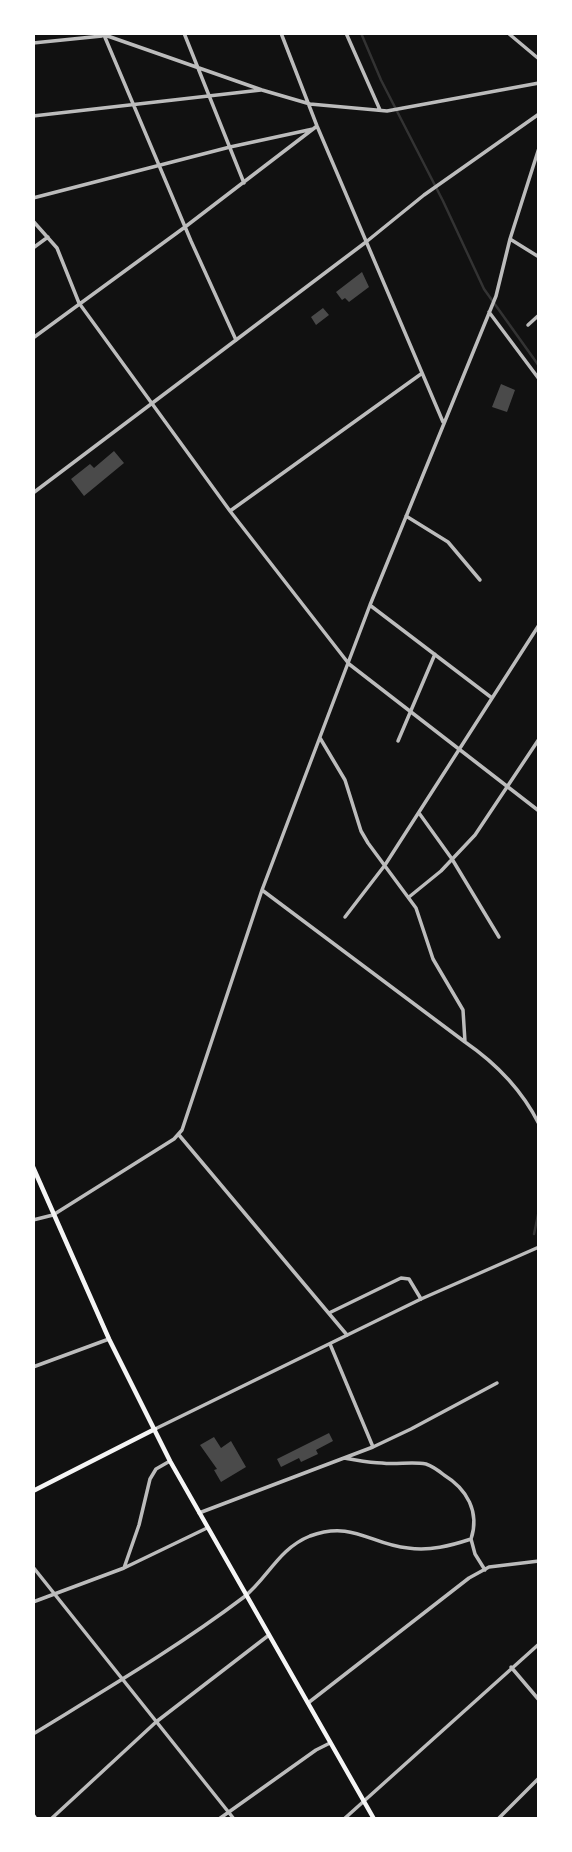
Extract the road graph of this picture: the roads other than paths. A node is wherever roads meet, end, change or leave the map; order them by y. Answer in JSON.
{"nodes":[{"id":1,"x":184,"y":33,"type":"edge"},
{"id":2,"x":281,"y":33,"type":"edge"},
{"id":3,"x":346,"y":33,"type":"edge"},
{"id":4,"x":508,"y":33,"type":"edge"},
{"id":5,"x":102,"y":34,"type":"edge"},
{"id":6,"x":33,"y":43,"type":"edge"},
{"id":7,"x":539,"y":59,"type":"edge"},
{"id":8,"x":197,"y":67,"type":"junction"},
{"id":9,"x":539,"y":83,"type":"edge"},
{"id":10,"x":262,"y":90,"type":"junction"},
{"id":11,"x":210,"y":95,"type":"junction"},
{"id":12,"x":132,"y":104,"type":"junction"},
{"id":13,"x":310,"y":104,"type":"junction"},
{"id":14,"x":380,"y":110,"type":"junction"},
{"id":15,"x":539,"y":114,"type":"edge"},
{"id":16,"x":33,"y":116,"type":"edge"},
{"id":17,"x":315,"y":127,"type":"junction"},
{"id":18,"x":230,"y":147,"type":"junction"},
{"id":19,"x":539,"y":148,"type":"edge"},
{"id":20,"x":159,"y":166,"type":"junction"},
{"id":21,"x":244,"y":183,"type":"junction"},
{"id":22,"x":33,"y":198,"type":"edge"},
{"id":23,"x":33,"y":221,"type":"edge"},
{"id":24,"x":185,"y":228,"type":"junction"},
{"id":25,"x":48,"y":237,"type":"junction"},
{"id":26,"x":510,"y":239,"type":"junction"},
{"id":27,"x":366,"y":242,"type":"junction"},
{"id":28,"x":33,"y":248,"type":"edge"},
{"id":29,"x":539,"y":257,"type":"edge"},
{"id":30,"x":79,"y":303,"type":"junction"},
{"id":31,"x":490,"y":310,"type":"junction"},
{"id":32,"x":539,"y":316,"type":"edge"},
{"id":33,"x":528,"y":326,"type":"dead end"},
{"id":34,"x":33,"y":338,"type":"edge"},
{"id":35,"x":236,"y":340,"type":"junction"},
{"id":36,"x":421,"y":374,"type":"junction"},
{"id":37,"x":539,"y":379,"type":"edge"},
{"id":38,"x":152,"y":403,"type":"junction"},
{"id":39,"x":443,"y":423,"type":"junction"},
{"id":40,"x":33,"y":493,"type":"edge"},
{"id":41,"x":230,"y":511,"type":"junction"},
{"id":42,"x":406,"y":516,"type":"junction"},
{"id":43,"x":480,"y":580,"type":"dead end"},
{"id":44,"x":370,"y":605,"type":"junction"},
{"id":45,"x":539,"y":625,"type":"edge"},
{"id":46,"x":435,"y":654,"type":"junction"},
{"id":47,"x":349,"y":664,"type":"junction"},
{"id":48,"x":492,"y":698,"type":"junction"},
{"id":49,"x":410,"y":712,"type":"junction"},
{"id":50,"x":320,"y":738,"type":"junction"},
{"id":51,"x":539,"y":739,"type":"edge"},
{"id":52,"x":398,"y":741,"type":"dead end"},
{"id":53,"x":459,"y":750,"type":"junction"},
{"id":54,"x":509,"y":788,"type":"junction"},
{"id":55,"x":539,"y":811,"type":"edge"},
{"id":56,"x":419,"y":813,"type":"junction"},
{"id":57,"x":453,"y":859,"type":"junction"},
{"id":58,"x":385,"y":864,"type":"junction"},
{"id":59,"x":262,"y":890,"type":"junction"},
{"id":60,"x":409,"y":897,"type":"junction"},
{"id":61,"x":345,"y":917,"type":"dead end"},
{"id":62,"x":499,"y":937,"type":"dead end"},
{"id":63,"x":465,"y":1042,"type":"junction"},
{"id":64,"x":539,"y":1124,"type":"edge"},
{"id":65,"x":179,"y":1135,"type":"junction"},
{"id":66,"x":33,"y":1167,"type":"edge"},
{"id":67,"x":53,"y":1216,"type":"junction"},
{"id":68,"x":33,"y":1220,"type":"edge"},
{"id":69,"x":539,"y":1247,"type":"edge"},
{"id":70,"x":421,"y":1299,"type":"junction"},
{"id":71,"x":329,"y":1314,"type":"junction"},
{"id":72,"x":347,"y":1335,"type":"junction"},
{"id":73,"x":109,"y":1339,"type":"junction"},
{"id":74,"x":330,"y":1343,"type":"junction"},
{"id":75,"x":33,"y":1367,"type":"edge"},
{"id":76,"x":497,"y":1382,"type":"dead end"},
{"id":77,"x":155,"y":1429,"type":"junction"},
{"id":78,"x":373,"y":1447,"type":"junction"},
{"id":79,"x":343,"y":1458,"type":"junction"},
{"id":80,"x":170,"y":1461,"type":"junction"},
{"id":81,"x":33,"y":1491,"type":"edge"},
{"id":82,"x":199,"y":1513,"type":"junction"},
{"id":83,"x":207,"y":1528,"type":"junction"},
{"id":84,"x":471,"y":1539,"type":"junction"},
{"id":85,"x":539,"y":1560,"type":"edge"},
{"id":86,"x":33,"y":1567,"type":"edge"},
{"id":87,"x":124,"y":1568,"type":"junction"},
{"id":88,"x":485,"y":1570,"type":"junction"},
{"id":89,"x":54,"y":1594,"type":"junction"},
{"id":90,"x":246,"y":1595,"type":"junction"},
{"id":91,"x":33,"y":1602,"type":"edge"},
{"id":92,"x":269,"y":1635,"type":"junction"},
{"id":93,"x":539,"y":1644,"type":"edge"},
{"id":94,"x":511,"y":1667,"type":"junction"},
{"id":95,"x":121,"y":1679,"type":"junction"},
{"id":96,"x":539,"y":1700,"type":"edge"},
{"id":97,"x":308,"y":1703,"type":"junction"},
{"id":98,"x":156,"y":1722,"type":"junction"},
{"id":99,"x":33,"y":1734,"type":"edge"},
{"id":100,"x":330,"y":1743,"type":"junction"},
{"id":101,"x":539,"y":1779,"type":"edge"},
{"id":102,"x":363,"y":1800,"type":"junction"},
{"id":103,"x":229,"y":1812,"type":"junction"},
{"id":104,"x":51,"y":1819,"type":"edge"},
{"id":105,"x":219,"y":1819,"type":"edge"},
{"id":106,"x":234,"y":1819,"type":"edge"},
{"id":107,"x":344,"y":1819,"type":"edge"},
{"id":108,"x":374,"y":1819,"type":"edge"},
{"id":109,"x":498,"y":1819,"type":"edge"}],
"edges":[{"from":1,"to":8,"type":"street"},
{"from":2,"to":13,"type":"street"},
{"from":3,"to":14,"type":"street"},
{"from":4,"to":7,"type":"street"},
{"from":5,"to":6,"type":"street"},
{"from":5,"to":8,"type":"street"},
{"from":5,"to":12,"type":"street"},
{"from":8,"to":10,"type":"street"},
{"from":8,"to":11,"type":"street"},
{"from":9,"to":14,"type":"street"},
{"from":10,"to":11,"type":"street"},
{"from":10,"to":13,"type":"street"},
{"from":11,"to":12,"type":"street"},
{"from":11,"to":18,"type":"street"},
{"from":12,"to":16,"type":"street"},
{"from":12,"to":20,"type":"street"},
{"from":13,"to":14,"type":"street"},
{"from":13,"to":17,"type":"street"},
{"from":15,"to":27,"type":"street"},
{"from":17,"to":18,"type":"street"},
{"from":17,"to":21,"type":"street"},
{"from":17,"to":27,"type":"street"},
{"from":18,"to":20,"type":"street"},
{"from":18,"to":21,"type":"street"},
{"from":19,"to":26,"type":"street"},
{"from":20,"to":22,"type":"street"},
{"from":20,"to":24,"type":"street"},
{"from":21,"to":24,"type":"street"},
{"from":23,"to":25,"type":"street"},
{"from":24,"to":30,"type":"street"},
{"from":24,"to":35,"type":"street"},
{"from":25,"to":28,"type":"street"},
{"from":25,"to":30,"type":"street"},
{"from":26,"to":29,"type":"street"},
{"from":26,"to":31,"type":"street"},
{"from":27,"to":35,"type":"street"},
{"from":27,"to":36,"type":"street"},
{"from":30,"to":34,"type":"street"},
{"from":30,"to":38,"type":"street"},
{"from":31,"to":37,"type":"street"},
{"from":31,"to":39,"type":"street"},
{"from":32,"to":33,"type":"street"},
{"from":35,"to":38,"type":"street"},
{"from":36,"to":39,"type":"street"},
{"from":36,"to":41,"type":"street"},
{"from":38,"to":40,"type":"street"},
{"from":38,"to":41,"type":"street"},
{"from":39,"to":42,"type":"street"},
{"from":41,"to":47,"type":"street"},
{"from":42,"to":43,"type":"street"},
{"from":42,"to":44,"type":"street"},
{"from":44,"to":46,"type":"street"},
{"from":44,"to":47,"type":"street"},
{"from":45,"to":48,"type":"street"},
{"from":46,"to":48,"type":"street"},
{"from":46,"to":49,"type":"street"},
{"from":47,"to":49,"type":"street"},
{"from":47,"to":50,"type":"street"},
{"from":48,"to":53,"type":"street"},
{"from":49,"to":52,"type":"street"},
{"from":49,"to":53,"type":"street"},
{"from":50,"to":58,"type":"street"},
{"from":50,"to":59,"type":"street"},
{"from":51,"to":54,"type":"street"},
{"from":53,"to":54,"type":"street"},
{"from":53,"to":56,"type":"street"},
{"from":54,"to":55,"type":"street"},
{"from":54,"to":57,"type":"street"},
{"from":56,"to":57,"type":"street"},
{"from":56,"to":58,"type":"street"},
{"from":57,"to":60,"type":"street"},
{"from":57,"to":62,"type":"street"},
{"from":58,"to":60,"type":"street"},
{"from":58,"to":61,"type":"street"},
{"from":59,"to":63,"type":"street"},
{"from":59,"to":65,"type":"street"},
{"from":60,"to":63,"type":"street"},
{"from":63,"to":64,"type":"street"},
{"from":65,"to":67,"type":"street"},
{"from":65,"to":71,"type":"street"},
{"from":66,"to":67,"type":"main road"},
{"from":67,"to":68,"type":"street"},
{"from":67,"to":73,"type":"main road"},
{"from":69,"to":70,"type":"street"},
{"from":70,"to":71,"type":"street"},
{"from":70,"to":72,"type":"street"},
{"from":71,"to":72,"type":"street"},
{"from":72,"to":74,"type":"street"},
{"from":73,"to":75,"type":"street"},
{"from":73,"to":77,"type":"main road"},
{"from":74,"to":77,"type":"street"},
{"from":74,"to":78,"type":"street"},
{"from":76,"to":78,"type":"street"},
{"from":77,"to":80,"type":"main road"},
{"from":77,"to":81,"type":"main road"},
{"from":78,"to":79,"type":"street"},
{"from":79,"to":82,"type":"street"},
{"from":79,"to":84,"type":"street"},
{"from":80,"to":82,"type":"main road"},
{"from":80,"to":87,"type":"street"},
{"from":82,"to":83,"type":"main road"},
{"from":83,"to":87,"type":"street"},
{"from":83,"to":90,"type":"main road"},
{"from":84,"to":88,"type":"street"},
{"from":84,"to":90,"type":"street"},
{"from":85,"to":88,"type":"street"},
{"from":86,"to":89,"type":"street"},
{"from":87,"to":89,"type":"street"},
{"from":88,"to":97,"type":"street"},
{"from":89,"to":91,"type":"street"},
{"from":89,"to":95,"type":"street"},
{"from":90,"to":92,"type":"main road"},
{"from":90,"to":95,"type":"street"},
{"from":92,"to":97,"type":"main road"},
{"from":92,"to":98,"type":"street"},
{"from":93,"to":94,"type":"street"},
{"from":94,"to":96,"type":"street"},
{"from":94,"to":102,"type":"street"},
{"from":95,"to":98,"type":"street"},
{"from":95,"to":99,"type":"street"},
{"from":97,"to":100,"type":"main road"},
{"from":98,"to":103,"type":"street"},
{"from":98,"to":104,"type":"street"},
{"from":100,"to":102,"type":"main road"},
{"from":100,"to":103,"type":"street"},
{"from":101,"to":109,"type":"street"},
{"from":102,"to":107,"type":"street"},
{"from":102,"to":108,"type":"main road"},
{"from":103,"to":105,"type":"street"},
{"from":103,"to":106,"type":"street"}]}
